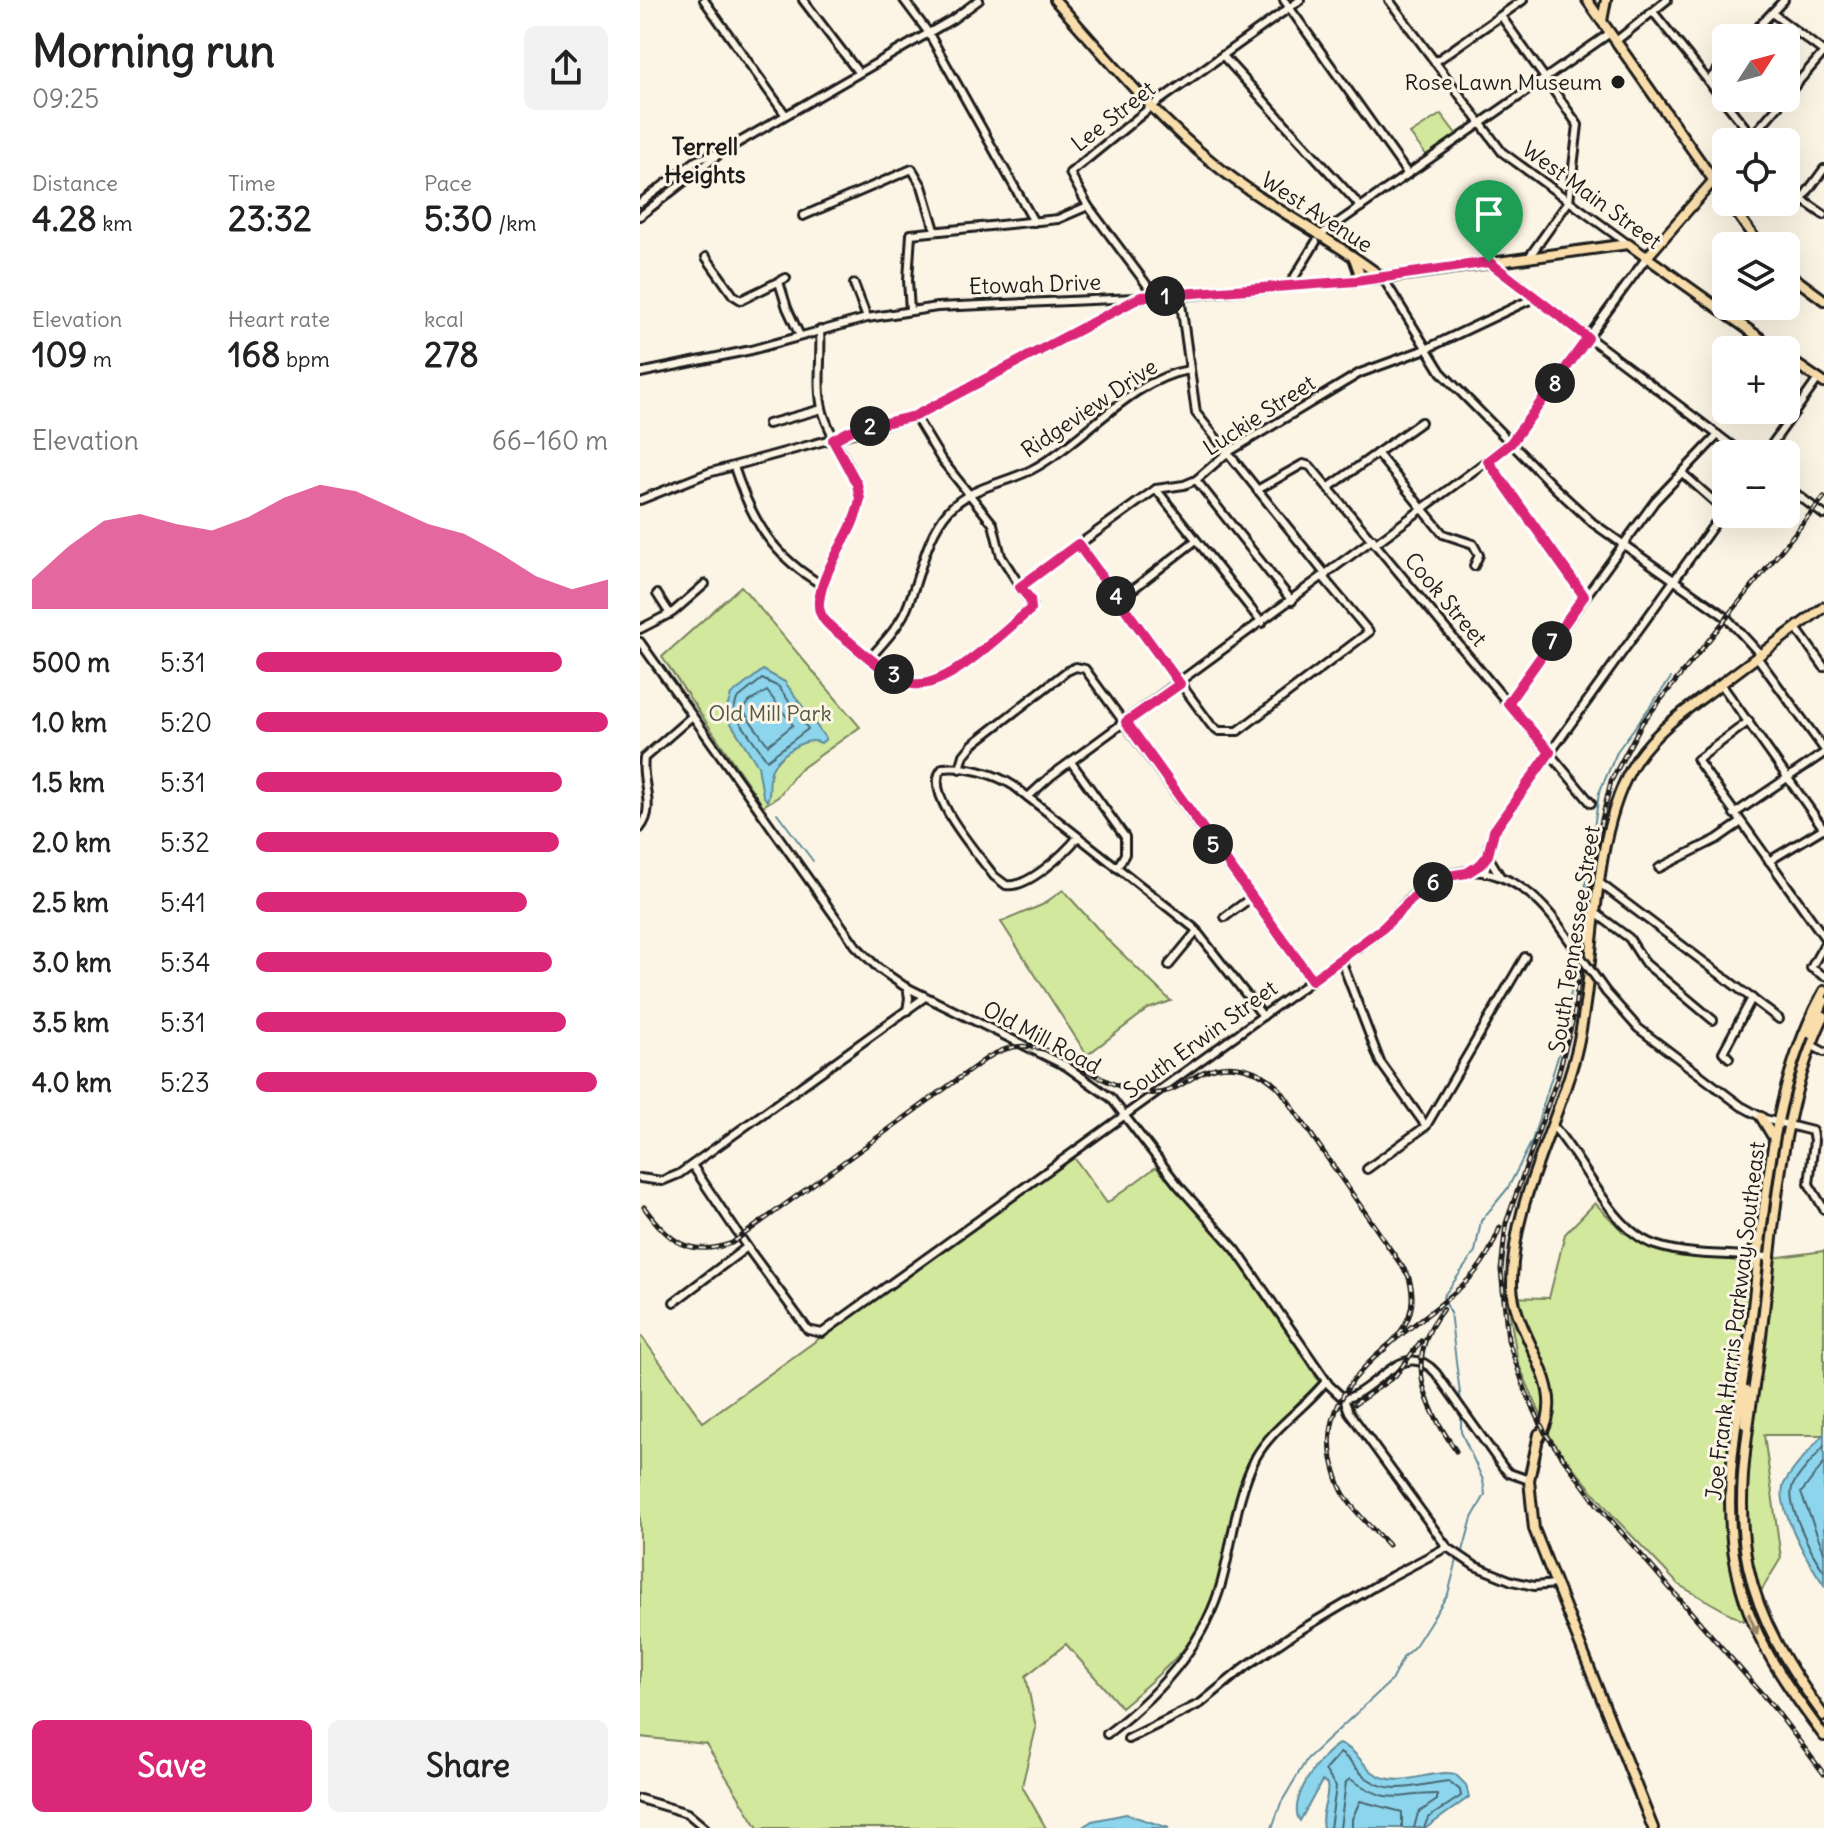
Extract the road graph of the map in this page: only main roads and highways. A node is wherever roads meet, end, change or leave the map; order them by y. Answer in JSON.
{"nodes":[{"id":1,"x":1055,"y":0,"type":"edge"},
{"id":2,"x":1606,"y":0,"type":"edge"},
{"id":3,"x":1590,"y":4,"type":"edge"},
{"id":4,"x":1602,"y":21,"type":"junction"},
{"id":5,"x":1712,"y":177,"type":"edge"},
{"id":6,"x":1712,"y":182,"type":"edge"},
{"id":7,"x":1628,"y":244,"type":"joint"},
{"id":8,"x":1647,"y":257,"type":"junction"},
{"id":9,"x":1354,"y":258,"type":"junction"},
{"id":10,"x":1383,"y":278,"type":"joint"},
{"id":11,"x":1356,"y":281,"type":"road end"},
{"id":12,"x":1800,"y":282,"type":"edge"},
{"id":13,"x":1824,"y":300,"type":"edge"},
{"id":14,"x":1757,"y":336,"type":"edge"},
{"id":15,"x":1800,"y":367,"type":"edge"},
{"id":16,"x":1824,"y":371,"type":"edge"},
{"id":17,"x":1821,"y":381,"type":"edge"},
{"id":18,"x":1824,"y":607,"type":"edge"},
{"id":19,"x":1824,"y":991,"type":"edge"},
{"id":20,"x":1824,"y":1000,"type":"edge"},
{"id":21,"x":1824,"y":1016,"type":"edge"},
{"id":22,"x":1782,"y":1099,"type":"junction"},
{"id":23,"x":1783,"y":1124,"type":"junction"},
{"id":24,"x":1774,"y":1146,"type":"junction"},
{"id":25,"x":1770,"y":1175,"type":"junction"},
{"id":26,"x":1762,"y":1256,"type":"junction"},
{"id":27,"x":1739,"y":1465,"type":"junction"},
{"id":28,"x":1824,"y":1716,"type":"edge"},
{"id":29,"x":1824,"y":1736,"type":"edge"},
{"id":30,"x":1653,"y":1828,"type":"edge"}],
"edges":[{"from":1,"to":9,"type":"main road","name":"West Avenue"},
{"from":2,"to":3,"type":"main road"},
{"from":2,"to":4,"type":"main road"},
{"from":3,"to":4,"type":"main road"},
{"from":4,"to":5,"type":"main road"},
{"from":6,"to":8,"type":"main road"},
{"from":7,"to":8,"type":"main road","name":"West Main Street"},
{"from":7,"to":10,"type":"main road","name":"Etowah Drive"},
{"from":8,"to":14,"type":"main road","name":"West Main Street"},
{"from":9,"to":10,"type":"main road","name":"West Avenue"},
{"from":9,"to":11,"type":"main road"},
{"from":12,"to":13,"type":"main road"},
{"from":15,"to":17,"type":"main road"},
{"from":16,"to":17,"type":"main road"},
{"from":18,"to":30,"type":"main road","name":"South Tennessee Street"},
{"from":19,"to":22,"type":"main road","name":"Joe Frank Harris Parkway Southeast"},
{"from":20,"to":23,"type":"main road"},
{"from":21,"to":23,"type":"main road","name":"Joe Frank Harris Parkway Southeast"},
{"from":22,"to":23,"type":"main road","name":"Joe Frank Harris Parkway Southeast"},
{"from":22,"to":24,"type":"main road"},
{"from":23,"to":24,"type":"main road","name":"Joe Frank Harris Parkway Southeast"},
{"from":23,"to":26,"type":"main road","name":"Joe Frank Harris Parkway Southeast"},
{"from":24,"to":25,"type":"main road","name":"Joe Frank Harris Parkway Southeast"},
{"from":25,"to":26,"type":"main road"},
{"from":25,"to":26,"type":"main road","name":"Joe Frank Harris Parkway Southeast"},
{"from":26,"to":27,"type":"main road","name":"Joe Frank Harris Parkway Southeast"},
{"from":26,"to":27,"type":"main road","name":"Joe Frank Harris Parkway Southeast"},
{"from":27,"to":28,"type":"main road","name":"Joe Frank Harris Parkway Southeast"},
{"from":27,"to":29,"type":"main road","name":"Joe Frank Harris Parkway Southeast","one_way":true}]}
